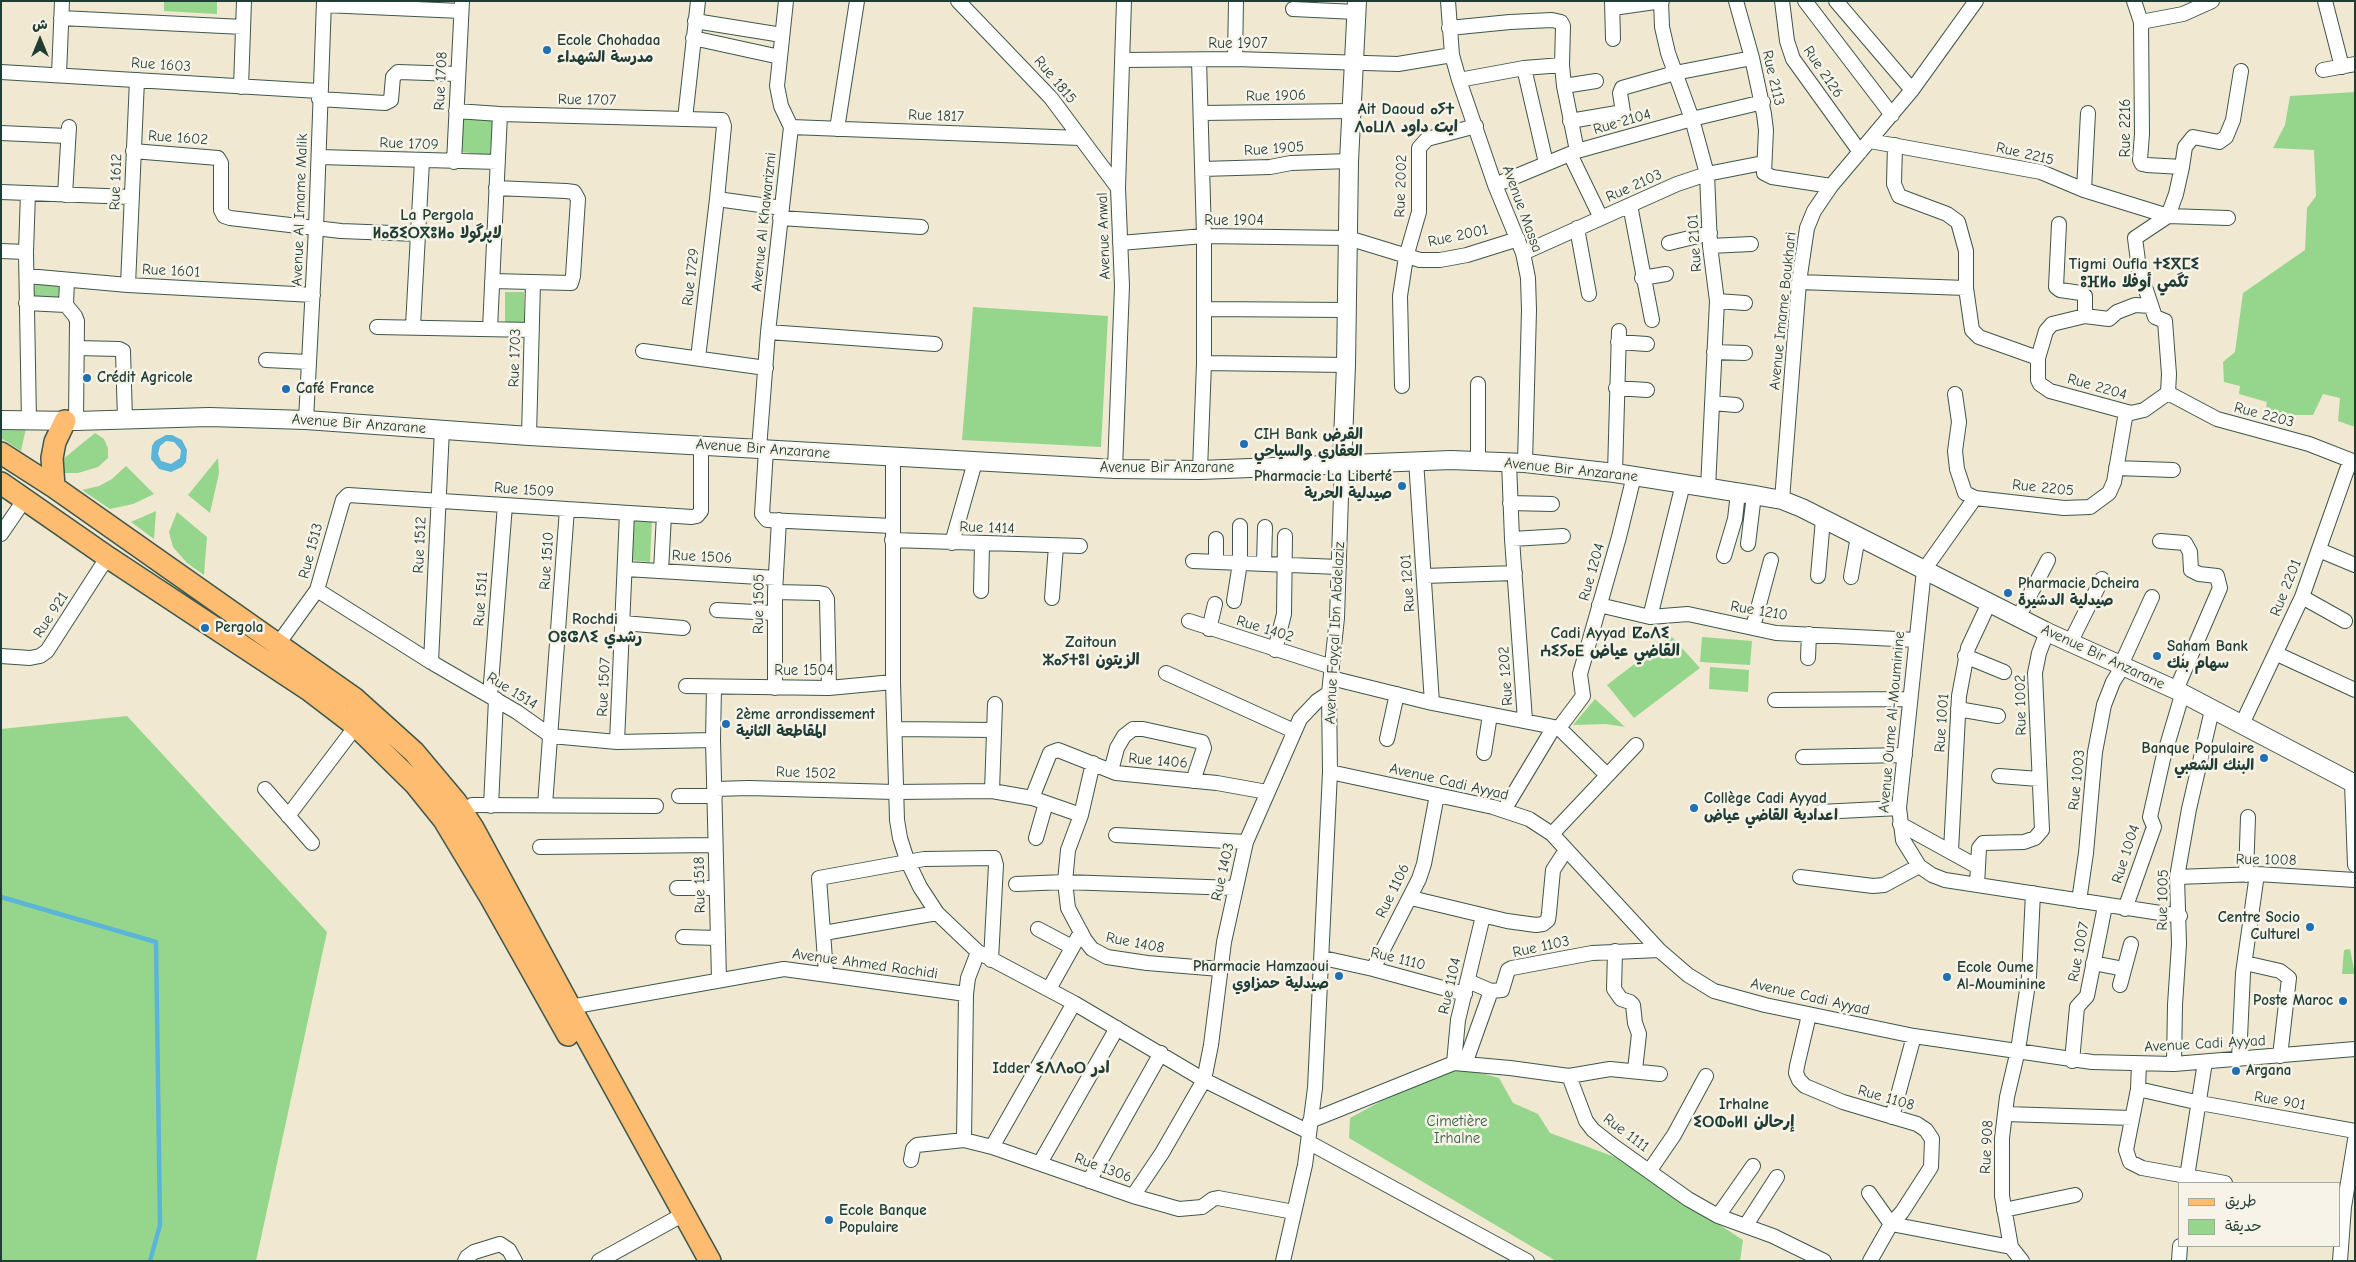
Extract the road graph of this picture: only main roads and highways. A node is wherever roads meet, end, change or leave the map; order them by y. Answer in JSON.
{"nodes":[{"id":1,"x":71,"y":421,"type":"road end"},
{"id":2,"x":1,"y":453,"type":"edge"},
{"id":3,"x":1,"y":483,"type":"edge"},
{"id":4,"x":54,"y":487,"type":"junction"},
{"id":5,"x":678,"y":1217,"type":"junction"},
{"id":6,"x":695,"y":1261,"type":"edge"},
{"id":7,"x":710,"y":1261,"type":"edge"}],
"edges":[{"from":1,"to":4,"type":"main road"},
{"from":2,"to":4,"type":"main road"},
{"from":3,"to":5,"type":"main road"},
{"from":4,"to":5,"type":"main road"},
{"from":5,"to":6,"type":"main road"},
{"from":5,"to":7,"type":"main road"}]}
